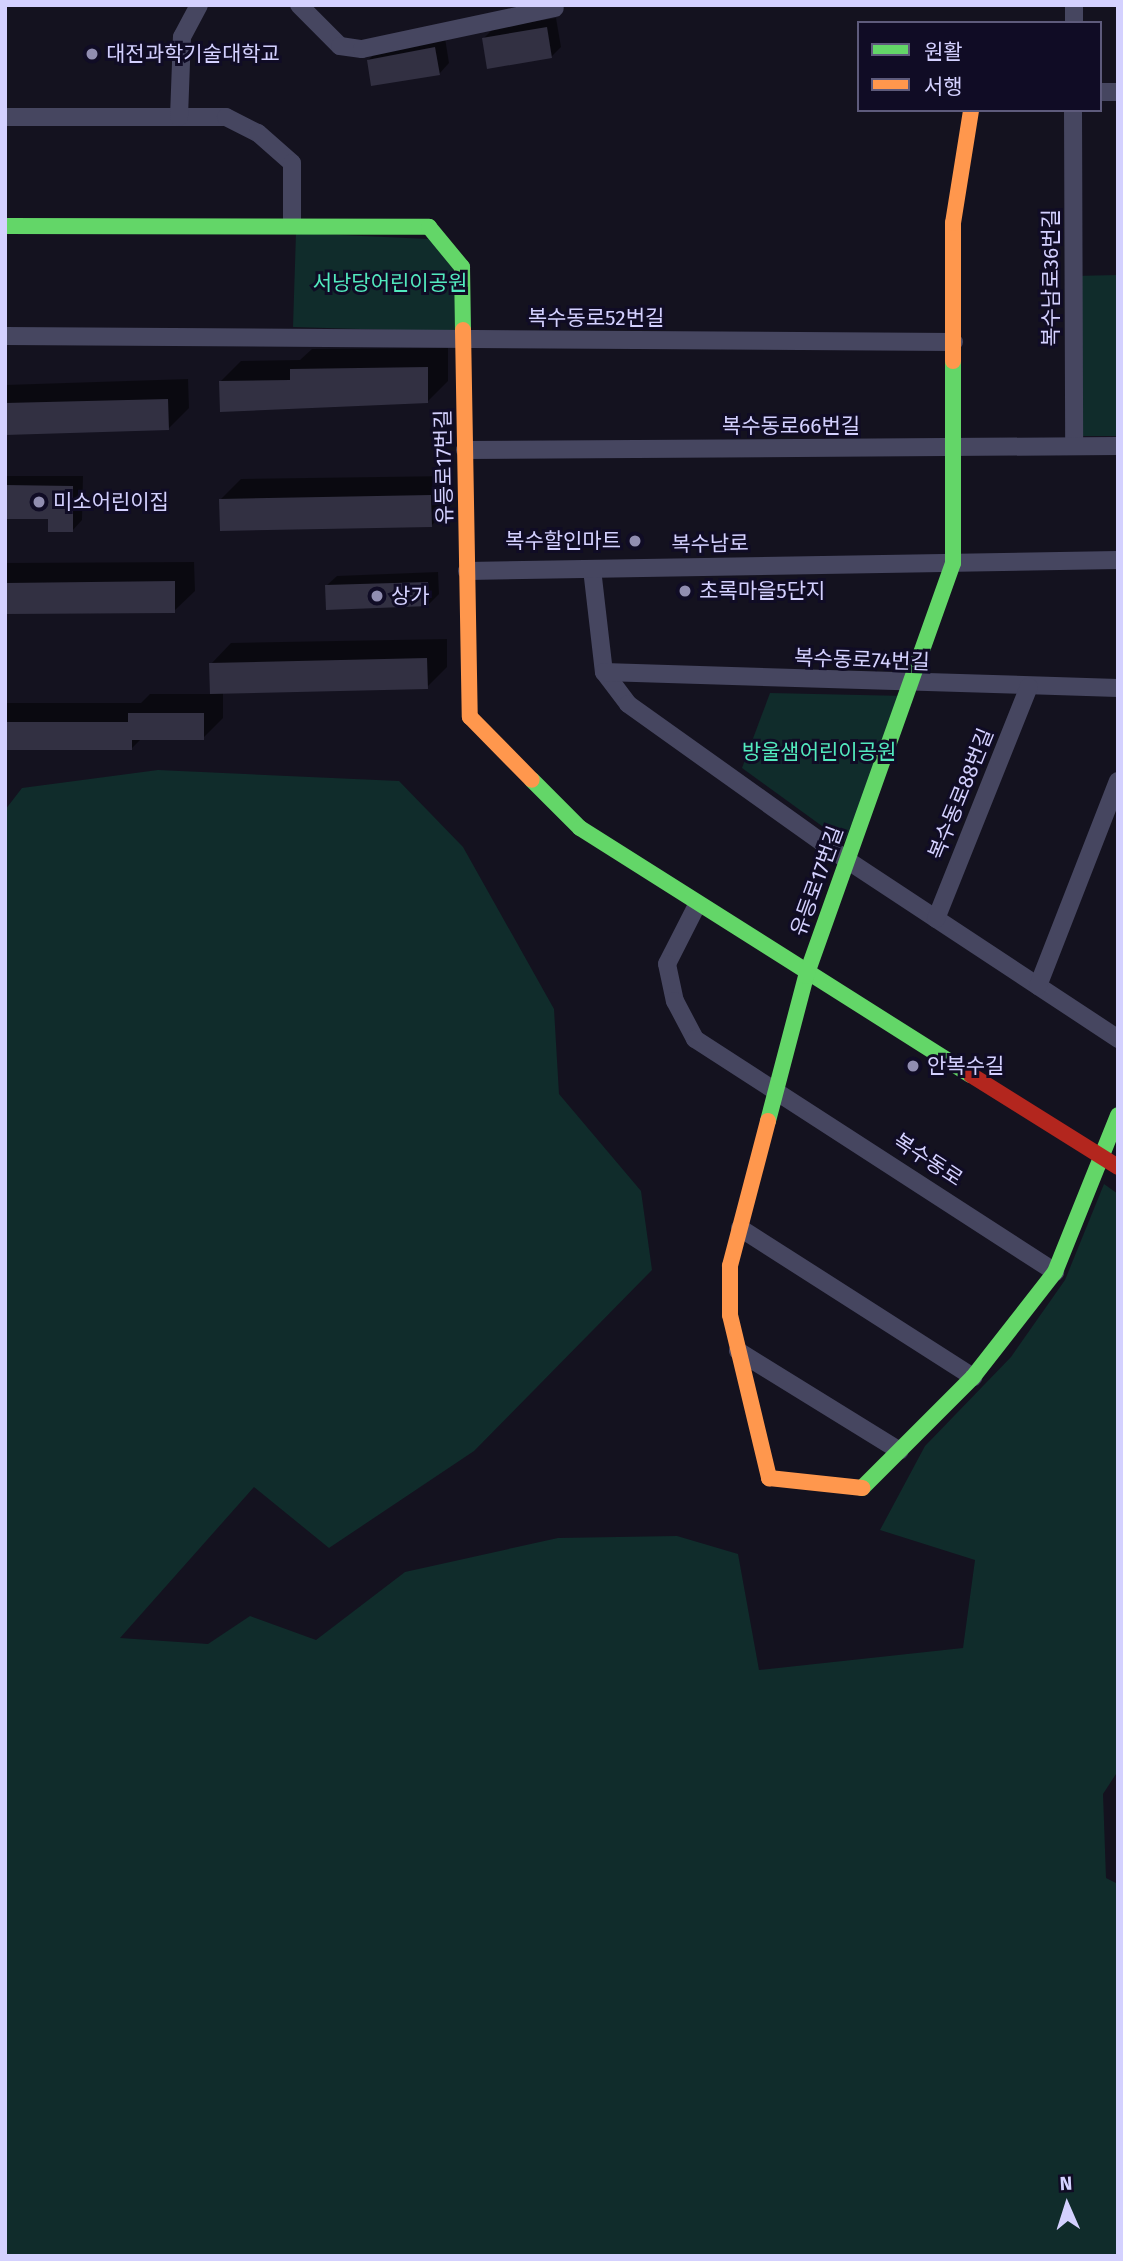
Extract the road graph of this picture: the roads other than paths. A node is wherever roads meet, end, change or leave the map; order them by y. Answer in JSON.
{"nodes":[{"id":1,"x":200,"y":5,"type":"edge"},
{"id":2,"x":299,"y":5,"type":"edge"},
{"id":3,"x":555,"y":8,"type":"dead end"},
{"id":4,"x":971,"y":112,"type":"edge"},
{"id":5,"x":1073,"y":112,"type":"edge"},
{"id":6,"x":5,"y":117,"type":"edge"},
{"id":7,"x":180,"y":117,"type":"junction"},
{"id":8,"x":292,"y":224,"type":"junction"},
{"id":9,"x":5,"y":226,"type":"edge"},
{"id":10,"x":5,"y":336,"type":"edge"},
{"id":11,"x":464,"y":340,"type":"junction"},
{"id":12,"x":954,"y":342,"type":"junction"},
{"id":13,"x":1074,"y":446,"type":"junction"},
{"id":14,"x":1118,"y":446,"type":"edge"},
{"id":15,"x":953,"y":448,"type":"junction"},
{"id":16,"x":465,"y":450,"type":"junction"},
{"id":17,"x":1118,"y":560,"type":"edge"},
{"id":18,"x":953,"y":563,"type":"junction"},
{"id":19,"x":592,"y":569,"type":"junction"},
{"id":20,"x":467,"y":570,"type":"junction"},
{"id":21,"x":604,"y":672,"type":"junction"},
{"id":22,"x":909,"y":686,"type":"junction"},
{"id":23,"x":1029,"y":687,"type":"junction"},
{"id":24,"x":1118,"y":688,"type":"edge"},
{"id":25,"x":1118,"y":781,"type":"edge"},
{"id":26,"x":847,"y":860,"type":"junction"},
{"id":27,"x":697,"y":905,"type":"junction"},
{"id":28,"x":936,"y":919,"type":"junction"},
{"id":29,"x":806,"y":976,"type":"junction"},
{"id":30,"x":1038,"y":986,"type":"junction"},
{"id":31,"x":1118,"y":1039,"type":"edge"},
{"id":32,"x":775,"y":1087,"type":"junction"},
{"id":33,"x":1118,"y":1115,"type":"edge"},
{"id":34,"x":1101,"y":1156,"type":"junction"},
{"id":35,"x":1118,"y":1167,"type":"edge"},
{"id":36,"x":740,"y":1228,"type":"junction"},
{"id":37,"x":1055,"y":1272,"type":"junction"},
{"id":38,"x":738,"y":1351,"type":"junction"},
{"id":39,"x":973,"y":1377,"type":"junction"},
{"id":40,"x":900,"y":1451,"type":"junction"}],
"edges":[{"from":1,"to":7,"type":"street"},
{"from":2,"to":3,"type":"street"},
{"from":4,"to":12,"type":"street"},
{"from":5,"to":13,"type":"street","name":"복수남로36번길"},
{"from":6,"to":7,"type":"street"},
{"from":7,"to":8,"type":"street"},
{"from":8,"to":9,"type":"street","name":"유등로17번길"},
{"from":8,"to":11,"type":"street","name":"유등로17번길"},
{"from":10,"to":11,"type":"street","name":"복수동로52번길"},
{"from":11,"to":12,"type":"street","name":"복수동로52번길"},
{"from":11,"to":16,"type":"street","name":"유등로17번길"},
{"from":12,"to":15,"type":"street"},
{"from":13,"to":14,"type":"street","name":"복수동로66번길"},
{"from":13,"to":15,"type":"street","name":"복수동로66번길"},
{"from":15,"to":16,"type":"street","name":"복수동로66번길"},
{"from":15,"to":18,"type":"street"},
{"from":16,"to":20,"type":"street","name":"유등로17번길"},
{"from":17,"to":18,"type":"street","name":"복수남로"},
{"from":18,"to":19,"type":"street","name":"복수남로"},
{"from":18,"to":22,"type":"street","name":"유등로17번길"},
{"from":19,"to":20,"type":"street","name":"복수남로"},
{"from":19,"to":21,"type":"street"},
{"from":20,"to":27,"type":"street","name":"유등로17번길"},
{"from":21,"to":22,"type":"street","name":"복수동로74번길"},
{"from":21,"to":26,"type":"street"},
{"from":22,"to":23,"type":"street","name":"복수동로74번길"},
{"from":22,"to":26,"type":"street","name":"유등로17번길"},
{"from":23,"to":24,"type":"street","name":"복수동로74번길"},
{"from":23,"to":28,"type":"street","name":"복수동로88번길"},
{"from":25,"to":30,"type":"street"},
{"from":26,"to":28,"type":"street"},
{"from":26,"to":29,"type":"street","name":"유등로17번길"},
{"from":27,"to":29,"type":"street","name":"유등로17번길"},
{"from":27,"to":32,"type":"street","name":"복수동로"},
{"from":28,"to":30,"type":"street"},
{"from":29,"to":32,"type":"street"},
{"from":29,"to":34,"type":"street","name":"유등로17번길"},
{"from":30,"to":31,"type":"street"},
{"from":32,"to":36,"type":"street"},
{"from":32,"to":37,"type":"street","name":"복수동로"},
{"from":33,"to":34,"type":"street"},
{"from":34,"to":35,"type":"street","name":"유등로17번길"},
{"from":34,"to":37,"type":"street"},
{"from":36,"to":38,"type":"street"},
{"from":36,"to":39,"type":"street"},
{"from":37,"to":39,"type":"street"},
{"from":38,"to":40,"type":"street"},
{"from":38,"to":40,"type":"street"},
{"from":39,"to":40,"type":"street"}]}
